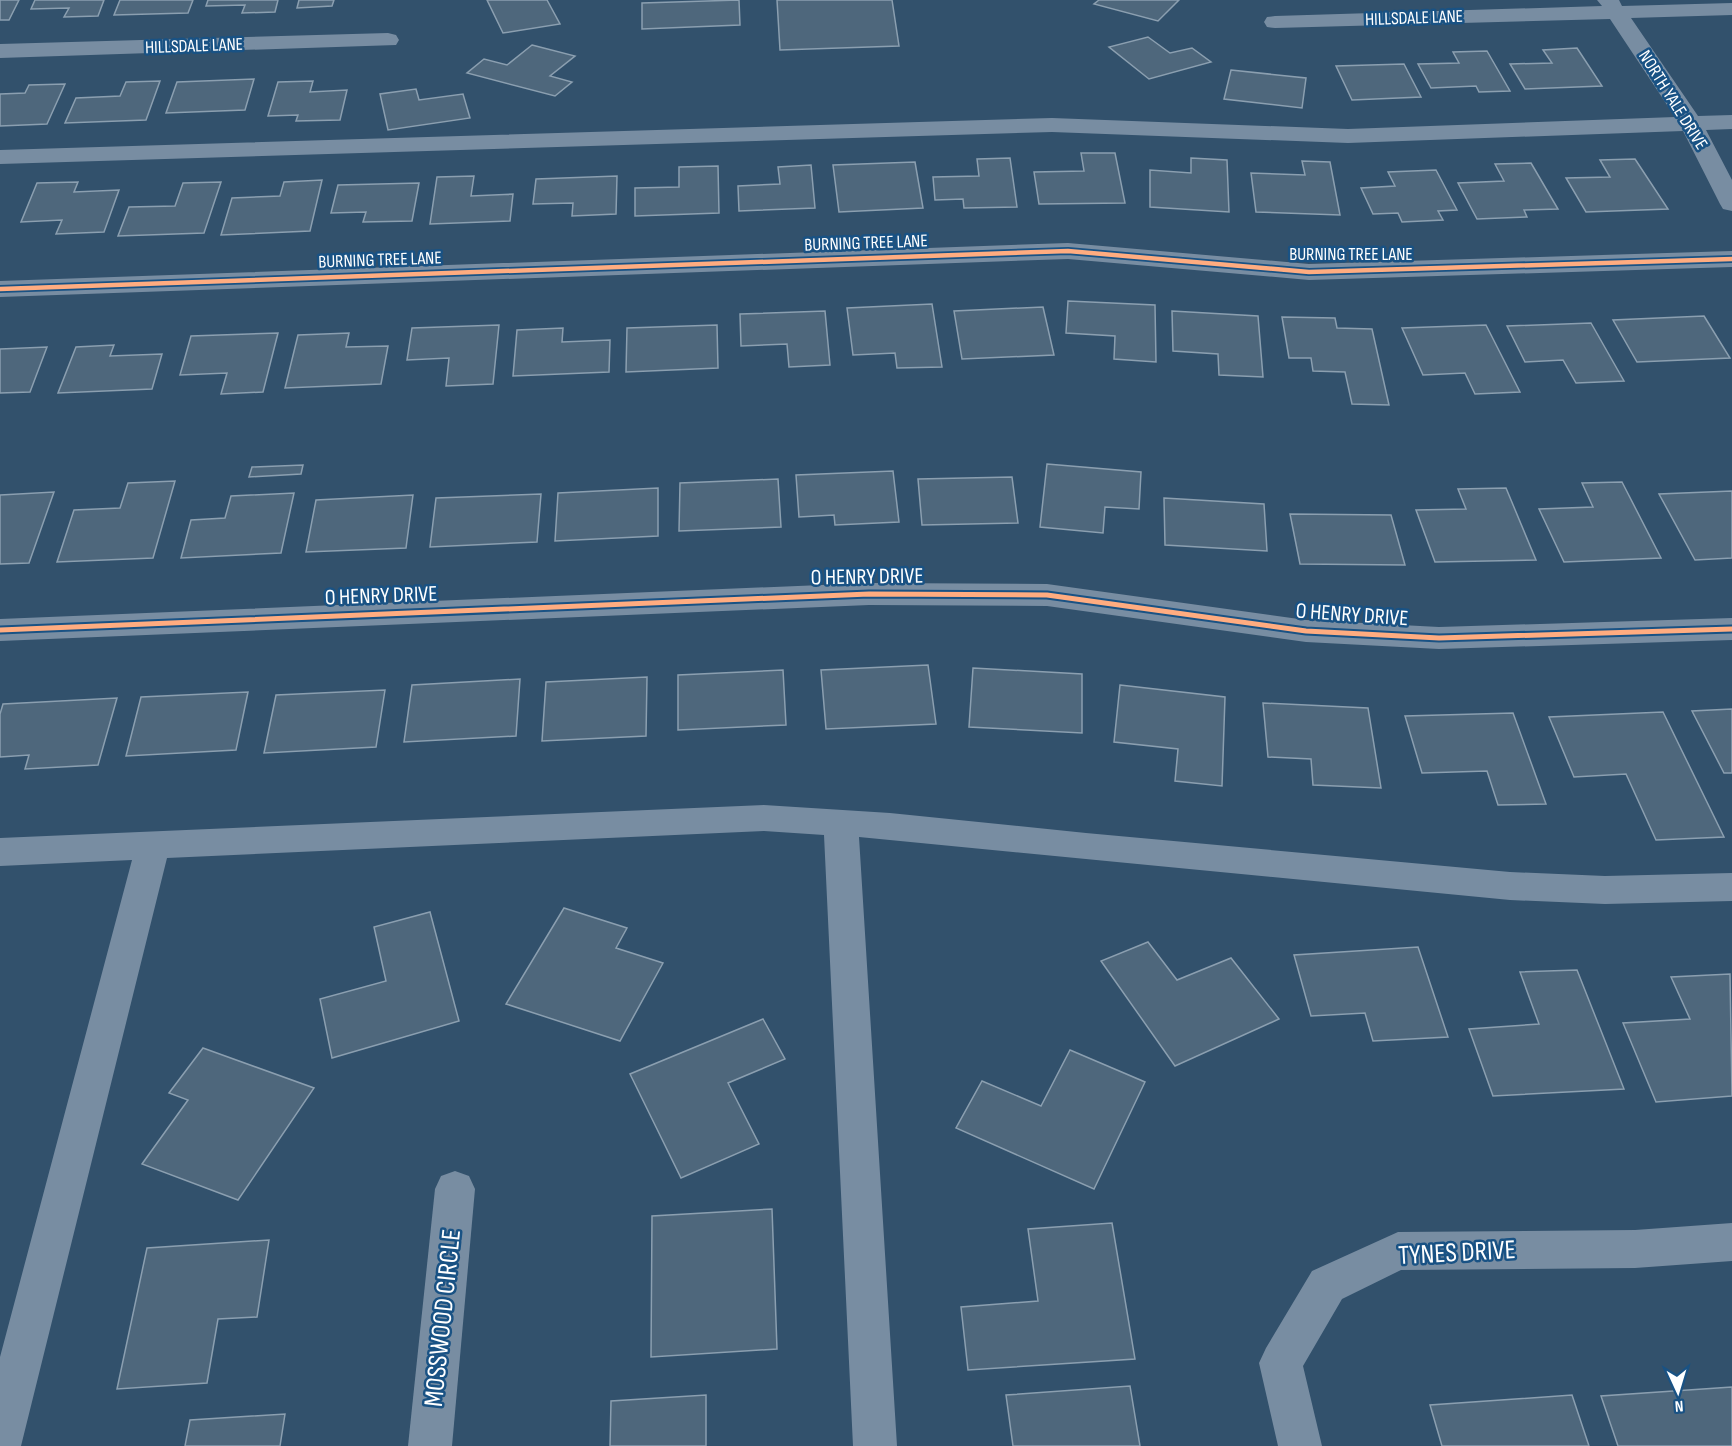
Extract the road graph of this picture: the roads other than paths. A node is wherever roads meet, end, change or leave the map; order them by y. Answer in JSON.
{"nodes":[{"id":1,"x":1612,"y":6,"type":"edge"},
{"id":2,"x":1732,"y":9,"type":"edge"},
{"id":3,"x":1275,"y":22,"type":"dead end"},
{"id":4,"x":388,"y":40,"type":"dead end"},
{"id":5,"x":0,"y":51,"type":"edge"},
{"id":6,"x":1732,"y":122,"type":"edge"},
{"id":7,"x":1691,"y":123,"type":"junction"},
{"id":8,"x":0,"y":157,"type":"edge"},
{"id":9,"x":1732,"y":204,"type":"edge"},
{"id":10,"x":1732,"y":259,"type":"edge"},
{"id":11,"x":0,"y":289,"type":"edge"},
{"id":12,"x":1732,"y":629,"type":"edge"},
{"id":13,"x":0,"y":630,"type":"edge"},
{"id":14,"x":841,"y":823,"type":"junction"},
{"id":15,"x":153,"y":845,"type":"junction"},
{"id":16,"x":0,"y":852,"type":"edge"},
{"id":17,"x":1732,"y":887,"type":"edge"},
{"id":18,"x":455,"y":1189,"type":"dead end"},
{"id":19,"x":1732,"y":1242,"type":"edge"},
{"id":20,"x":0,"y":1442,"type":"edge"},
{"id":21,"x":430,"y":1446,"type":"edge"},
{"id":22,"x":875,"y":1446,"type":"edge"},
{"id":23,"x":1300,"y":1446,"type":"edge"}],
"edges":[{"from":1,"to":2,"type":"street","name":"HILLSDALE LANE"},
{"from":1,"to":3,"type":"street","name":"HILLSDALE LANE"},
{"from":1,"to":7,"type":"street","name":"NORTH YALE DRIVE"},
{"from":4,"to":5,"type":"street","name":"HILLSDALE LANE"},
{"from":6,"to":7,"type":"street"},
{"from":7,"to":8,"type":"street"},
{"from":7,"to":9,"type":"street","name":"NORTH YALE DRIVE"},
{"from":10,"to":11,"type":"street","name":"BURNING TREE LANE"},
{"from":12,"to":13,"type":"street","name":"O HENRY DRIVE"},
{"from":14,"to":15,"type":"street"},
{"from":14,"to":17,"type":"street"},
{"from":14,"to":22,"type":"street"},
{"from":15,"to":16,"type":"street"},
{"from":15,"to":20,"type":"street"},
{"from":18,"to":21,"type":"street","name":"MOSSWOOD CIRCLE"},
{"from":19,"to":23,"type":"street","name":"TYNES DRIVE"}]}
